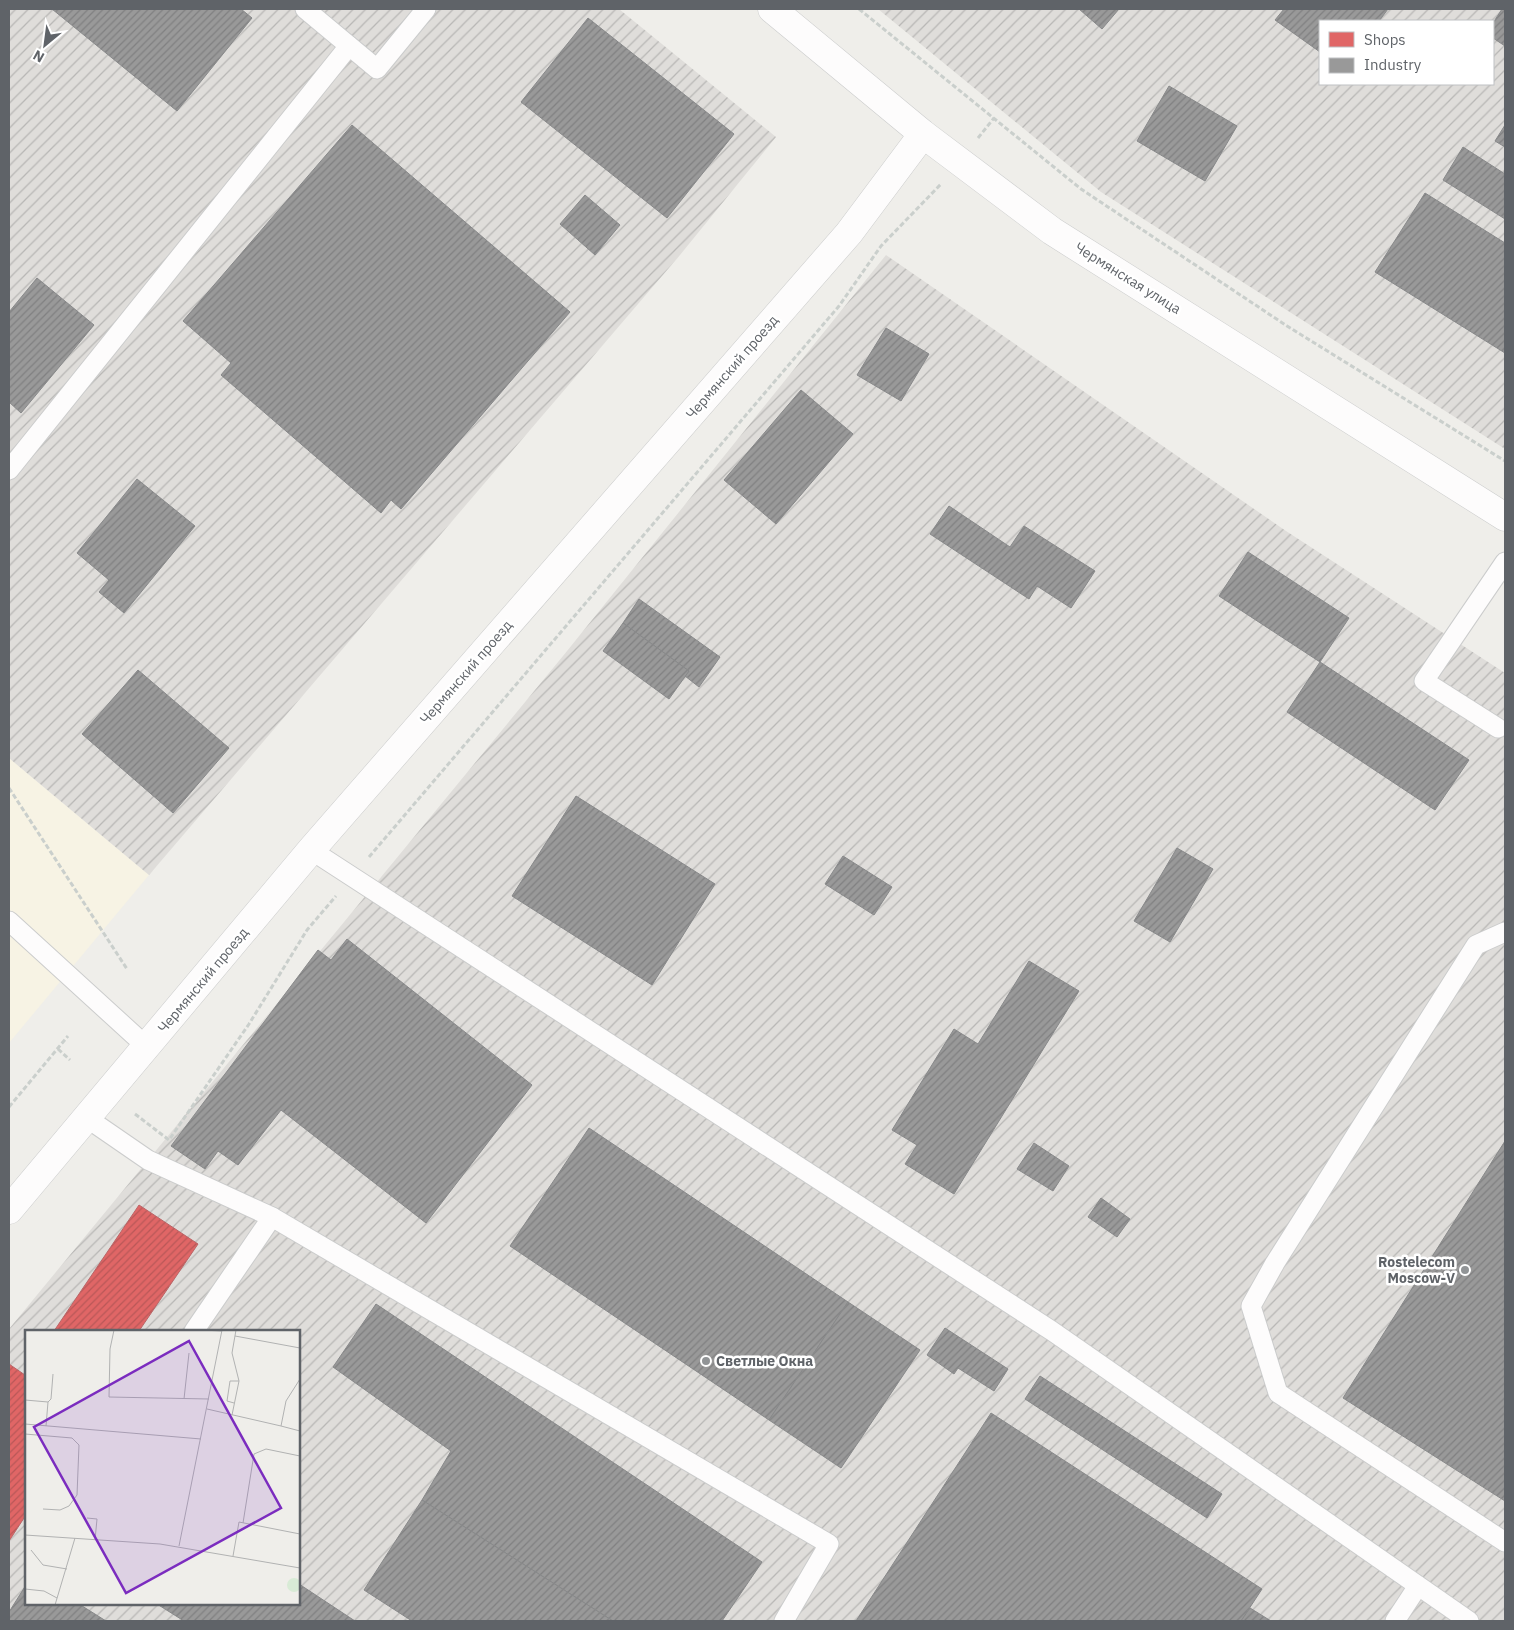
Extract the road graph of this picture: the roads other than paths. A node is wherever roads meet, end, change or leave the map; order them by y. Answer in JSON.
{"nodes":[{"id":1,"x":306,"y":9,"type":"edge"},
{"id":2,"x":426,"y":9,"type":"edge"},
{"id":3,"x":772,"y":9,"type":"edge"},
{"id":4,"x":349,"y":46,"type":"junction"},
{"id":5,"x":923,"y":134,"type":"junction"},
{"id":6,"x":9,"y":470,"type":"edge"},
{"id":7,"x":1505,"y":517,"type":"edge"},
{"id":8,"x":1505,"y":562,"type":"edge"},
{"id":9,"x":1498,"y":728,"type":"dead end"},
{"id":10,"x":312,"y":850,"type":"junction"},
{"id":11,"x":9,"y":921,"type":"edge"},
{"id":12,"x":1505,"y":932,"type":"edge"},
{"id":13,"x":147,"y":1047,"type":"junction"},
{"id":14,"x":87,"y":1118,"type":"junction"},
{"id":15,"x":9,"y":1210,"type":"edge"},
{"id":16,"x":272,"y":1217,"type":"junction"},
{"id":17,"x":195,"y":1330,"type":"edge"},
{"id":18,"x":1505,"y":1542,"type":"edge"},
{"id":19,"x":1418,"y":1586,"type":"junction"},
{"id":20,"x":784,"y":1621,"type":"edge"},
{"id":21,"x":1395,"y":1621,"type":"edge"},
{"id":22,"x":1469,"y":1621,"type":"edge"}],
"edges":[{"from":1,"to":4,"type":"lane"},
{"from":2,"to":4,"type":"lane"},
{"from":3,"to":5,"type":"street","name":"Чермянская улица"},
{"from":4,"to":6,"type":"lane"},
{"from":5,"to":7,"type":"street","name":"Чермянская улица"},
{"from":5,"to":10,"type":"street","name":"Чермянский проезд"},
{"from":8,"to":9,"type":"lane"},
{"from":10,"to":13,"type":"street","name":"Чермянский проезд"},
{"from":10,"to":19,"type":"lane"},
{"from":11,"to":13,"type":"lane"},
{"from":12,"to":18,"type":"lane"},
{"from":13,"to":14,"type":"street","name":"Чермянский проезд"},
{"from":14,"to":15,"type":"street","name":"Чермянский проезд"},
{"from":14,"to":16,"type":"lane"},
{"from":16,"to":17,"type":"lane"},
{"from":16,"to":20,"type":"lane"},
{"from":19,"to":21,"type":"lane"},
{"from":19,"to":22,"type":"lane"}]}
